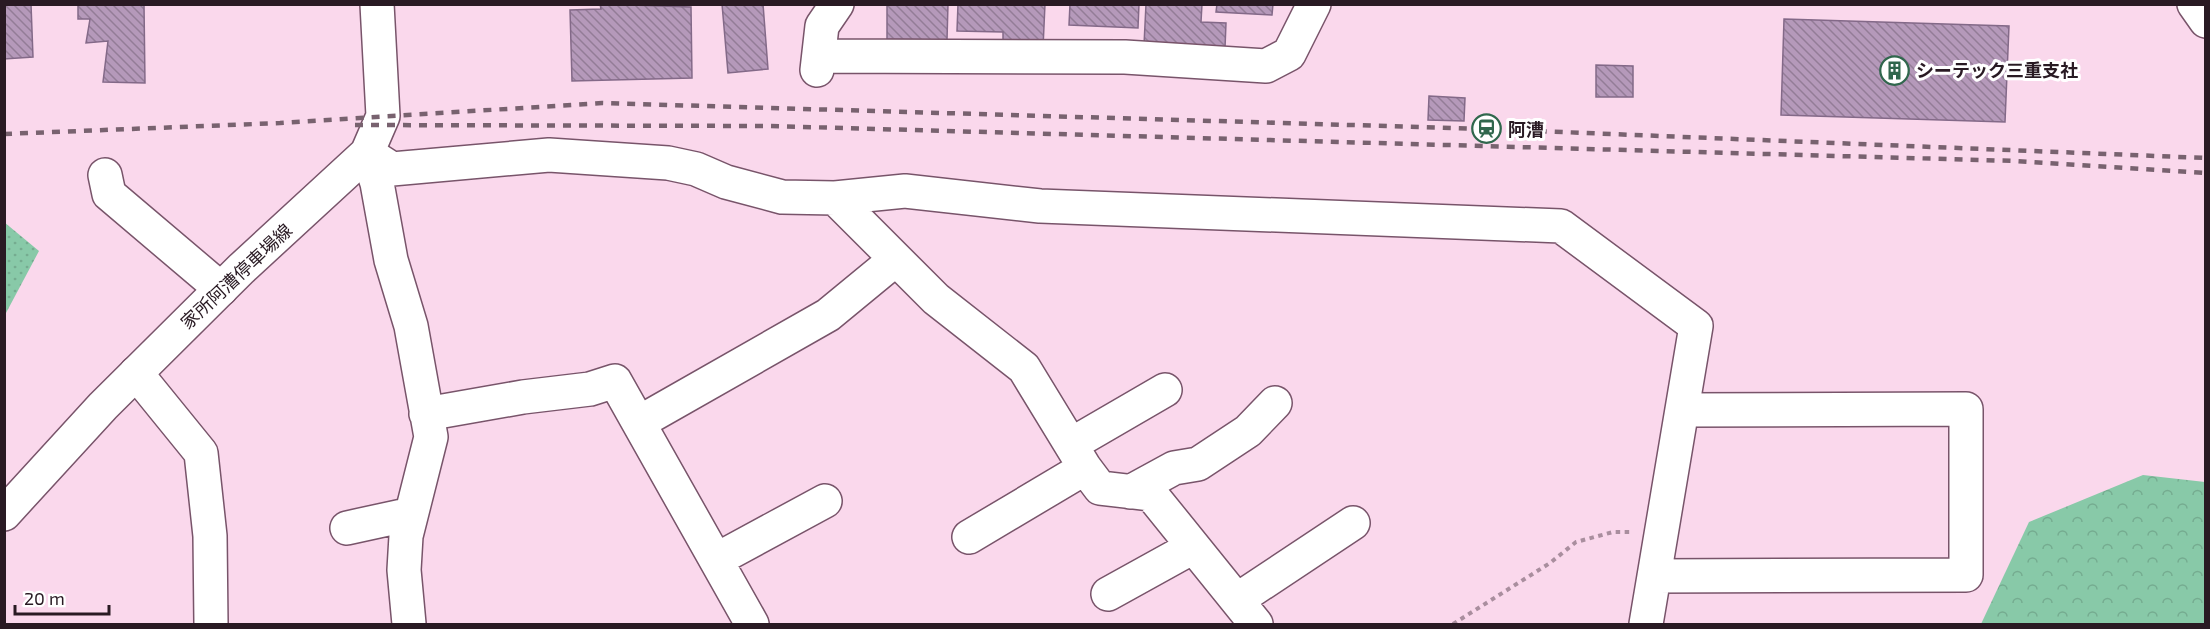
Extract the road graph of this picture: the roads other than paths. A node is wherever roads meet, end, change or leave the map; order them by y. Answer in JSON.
{"nodes":[{"id":1,"x":377,"y":4,"type":"edge"},
{"id":2,"x":837,"y":4,"type":"edge"},
{"id":3,"x":1314,"y":4,"type":"edge"},
{"id":4,"x":2194,"y":4,"type":"edge"},
{"id":5,"x":2205,"y":21,"type":"edge"},
{"id":6,"x":367,"y":153,"type":"junction"},
{"id":7,"x":105,"y":175,"type":"dead end"},
{"id":8,"x":835,"y":198,"type":"junction"},
{"id":9,"x":896,"y":259,"type":"junction"},
{"id":10,"x":221,"y":289,"type":"junction"},
{"id":11,"x":136,"y":373,"type":"junction"},
{"id":12,"x":1165,"y":390,"type":"dead end"},
{"id":13,"x":1275,"y":403,"type":"dead end"},
{"id":14,"x":1684,"y":410,"type":"junction"},
{"id":15,"x":426,"y":414,"type":"junction"},
{"id":16,"x":640,"y":422,"type":"junction"},
{"id":17,"x":1078,"y":456,"type":"junction"},
{"id":18,"x":1130,"y":492,"type":"junction"},
{"id":19,"x":825,"y":501,"type":"dead end"},
{"id":20,"x":4,"y":514,"type":"edge"},
{"id":21,"x":411,"y":514,"type":"junction"},
{"id":22,"x":1353,"y":523,"type":"dead end"},
{"id":23,"x":347,"y":528,"type":"dead end"},
{"id":24,"x":969,"y":537,"type":"dead end"},
{"id":25,"x":1193,"y":547,"type":"junction"},
{"id":26,"x":716,"y":560,"type":"junction"},
{"id":27,"x":1654,"y":576,"type":"junction"},
{"id":28,"x":1108,"y":594,"type":"dead end"},
{"id":29,"x":1247,"y":612,"type":"edge"},
{"id":30,"x":211,"y":624,"type":"edge"},
{"id":31,"x":409,"y":624,"type":"edge"},
{"id":32,"x":753,"y":624,"type":"edge"},
{"id":33,"x":1646,"y":624,"type":"edge"}],
"edges":[{"from":1,"to":6,"type":"street","name":"家所阿漕停車場線"},
{"from":2,"to":3,"type":"street"},
{"from":4,"to":5,"type":"street"},
{"from":6,"to":8,"type":"street"},
{"from":6,"to":10,"type":"street","name":"家所阿漕停車場線"},
{"from":6,"to":15,"type":"street"},
{"from":7,"to":10,"type":"street"},
{"from":8,"to":9,"type":"street"},
{"from":8,"to":14,"type":"street"},
{"from":9,"to":16,"type":"street"},
{"from":9,"to":17,"type":"street"},
{"from":10,"to":11,"type":"street","name":"家所阿漕停車場線"},
{"from":11,"to":20,"type":"street","name":"家所阿漕停車場線"},
{"from":11,"to":30,"type":"street"},
{"from":12,"to":17,"type":"street"},
{"from":13,"to":18,"type":"street"},
{"from":14,"to":27,"type":"street"},
{"from":14,"to":27,"type":"street"},
{"from":15,"to":16,"type":"street"},
{"from":15,"to":21,"type":"street"},
{"from":16,"to":26,"type":"street"},
{"from":17,"to":18,"type":"street"},
{"from":17,"to":24,"type":"street"},
{"from":18,"to":25,"type":"street"},
{"from":19,"to":26,"type":"street"},
{"from":21,"to":23,"type":"street"},
{"from":21,"to":31,"type":"street"},
{"from":22,"to":29,"type":"street"},
{"from":25,"to":28,"type":"street"},
{"from":25,"to":29,"type":"street"},
{"from":26,"to":32,"type":"street"},
{"from":27,"to":33,"type":"street"}]}
